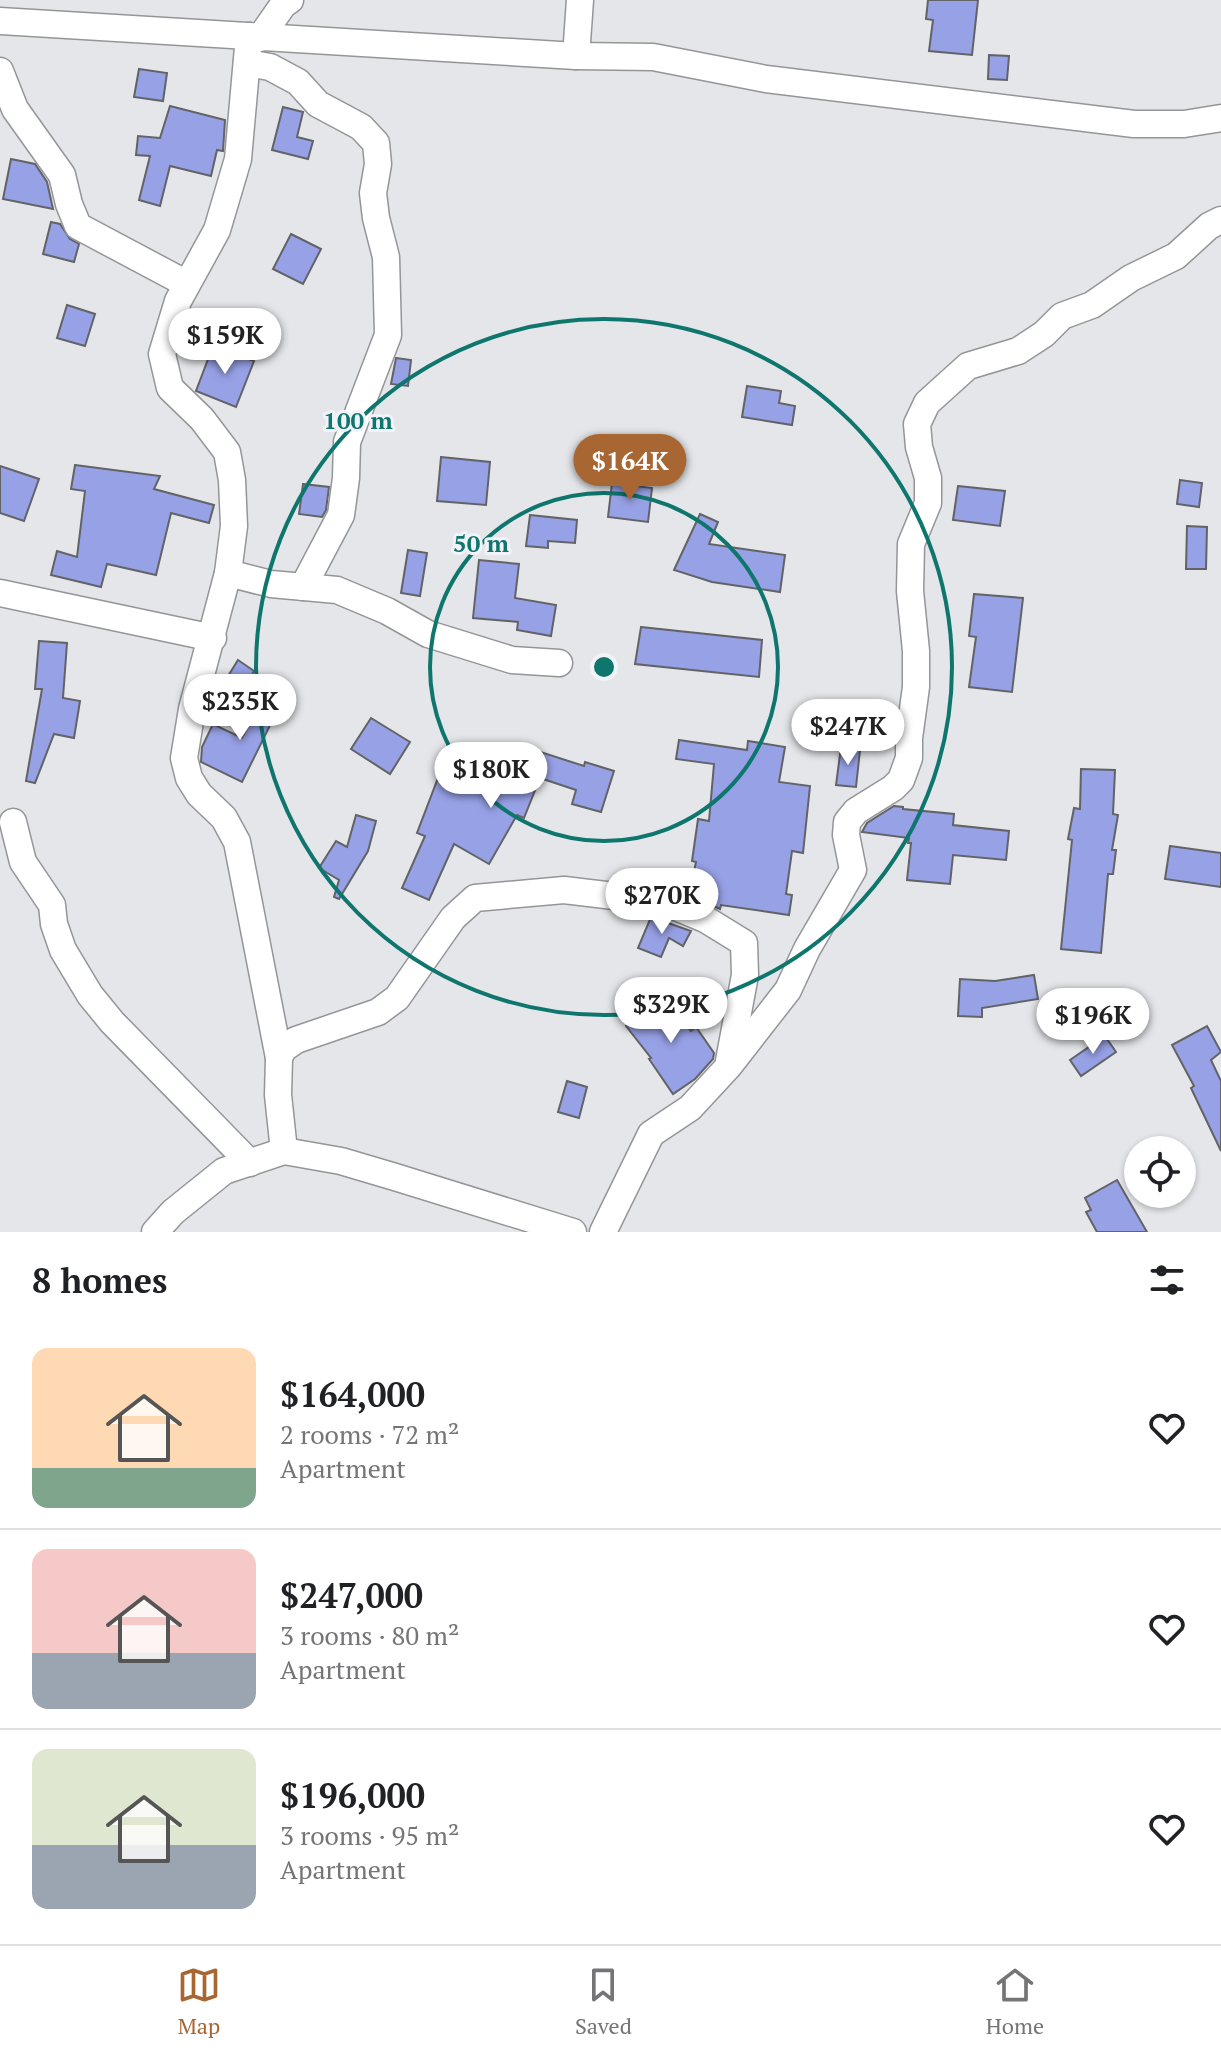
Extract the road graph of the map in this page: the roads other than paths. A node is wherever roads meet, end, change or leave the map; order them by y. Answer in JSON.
{"nodes":[{"id":1,"x":290,"y":0,"type":"edge"},
{"id":2,"x":580,"y":0,"type":"edge"},
{"id":3,"x":0,"y":21,"type":"edge"},
{"id":4,"x":255,"y":37,"type":"junction"},
{"id":5,"x":576,"y":56,"type":"junction"},
{"id":6,"x":247,"y":63,"type":"junction"},
{"id":7,"x":0,"y":71,"type":"edge"},
{"id":8,"x":1221,"y":118,"type":"edge"},
{"id":9,"x":1221,"y":220,"type":"edge"},
{"id":10,"x":187,"y":284,"type":"junction"},
{"id":11,"x":228,"y":573,"type":"junction"},
{"id":12,"x":303,"y":587,"type":"junction"},
{"id":13,"x":0,"y":593,"type":"edge"},
{"id":14,"x":213,"y":638,"type":"junction"},
{"id":15,"x":559,"y":663,"type":"dead end"},
{"id":16,"x":13,"y":822,"type":"dead end"},
{"id":17,"x":279,"y":1058,"type":"junction"},
{"id":18,"x":728,"y":1067,"type":"junction"},
{"id":19,"x":284,"y":1151,"type":"junction"},
{"id":20,"x":250,"y":1163,"type":"junction"},
{"id":21,"x":155,"y":1232,"type":"edge"},
{"id":22,"x":573,"y":1232,"type":"edge"},
{"id":23,"x":603,"y":1232,"type":"edge"}],
"edges":[{"from":1,"to":4,"type":"street"},
{"from":2,"to":5,"type":"street"},
{"from":3,"to":4,"type":"street"},
{"from":4,"to":5,"type":"street"},
{"from":4,"to":6,"type":"street"},
{"from":5,"to":8,"type":"street"},
{"from":6,"to":10,"type":"street"},
{"from":6,"to":12,"type":"street"},
{"from":7,"to":10,"type":"street"},
{"from":9,"to":18,"type":"street"},
{"from":10,"to":11,"type":"street"},
{"from":11,"to":12,"type":"street"},
{"from":11,"to":14,"type":"street"},
{"from":12,"to":15,"type":"street"},
{"from":13,"to":14,"type":"street"},
{"from":14,"to":17,"type":"street"},
{"from":16,"to":20,"type":"street"},
{"from":17,"to":18,"type":"street"},
{"from":17,"to":19,"type":"street"},
{"from":18,"to":23,"type":"street"},
{"from":19,"to":20,"type":"street"},
{"from":19,"to":22,"type":"street"},
{"from":20,"to":21,"type":"street"}]}
